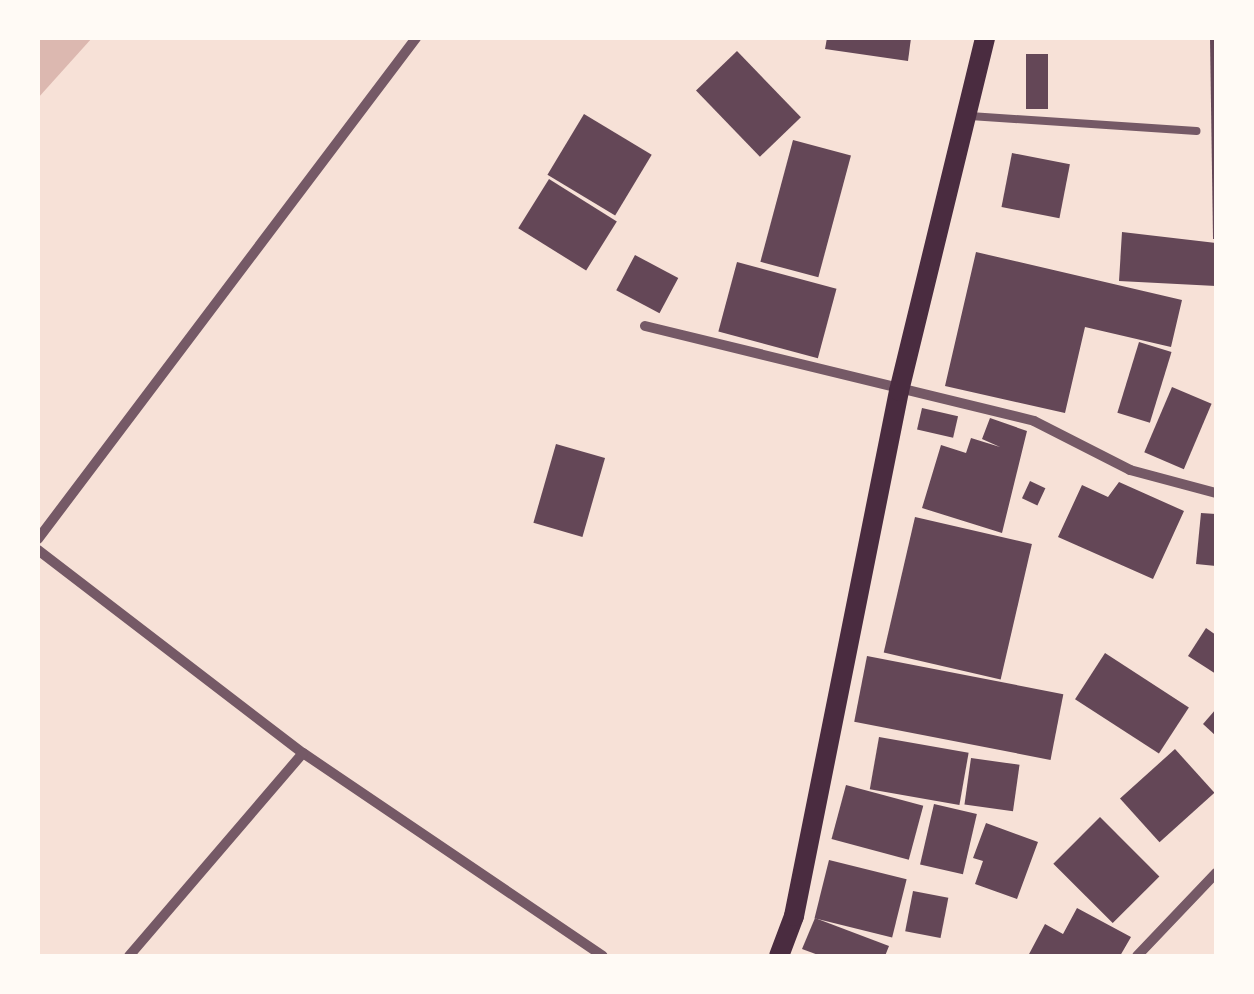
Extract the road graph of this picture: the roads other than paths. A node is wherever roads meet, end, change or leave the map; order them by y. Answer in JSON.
{"nodes":[{"id":1,"x":416,"y":38,"type":"edge"},
{"id":2,"x":985,"y":38,"type":"edge"},
{"id":3,"x":966,"y":116,"type":"junction"},
{"id":4,"x":1197,"y":131,"type":"dead end"},
{"id":5,"x":645,"y":326,"type":"dead end"},
{"id":6,"x":899,"y":391,"type":"junction"},
{"id":7,"x":1216,"y":493,"type":"edge"},
{"id":8,"x":38,"y":539,"type":"edge"},
{"id":9,"x":38,"y":550,"type":"edge"},
{"id":10,"x":303,"y":753,"type":"junction"},
{"id":11,"x":1216,"y":873,"type":"edge"},
{"id":12,"x":129,"y":956,"type":"edge"},
{"id":13,"x":603,"y":956,"type":"edge"},
{"id":14,"x":779,"y":956,"type":"edge"},
{"id":15,"x":1137,"y":956,"type":"edge"}],
"edges":[{"from":1,"to":8,"type":"street"},
{"from":2,"to":3,"type":"main road"},
{"from":3,"to":4,"type":"lane"},
{"from":3,"to":6,"type":"main road"},
{"from":5,"to":6,"type":"street"},
{"from":6,"to":7,"type":"street"},
{"from":6,"to":14,"type":"main road"},
{"from":9,"to":10,"type":"street"},
{"from":10,"to":12,"type":"street"},
{"from":10,"to":13,"type":"street"},
{"from":11,"to":15,"type":"street"}]}
